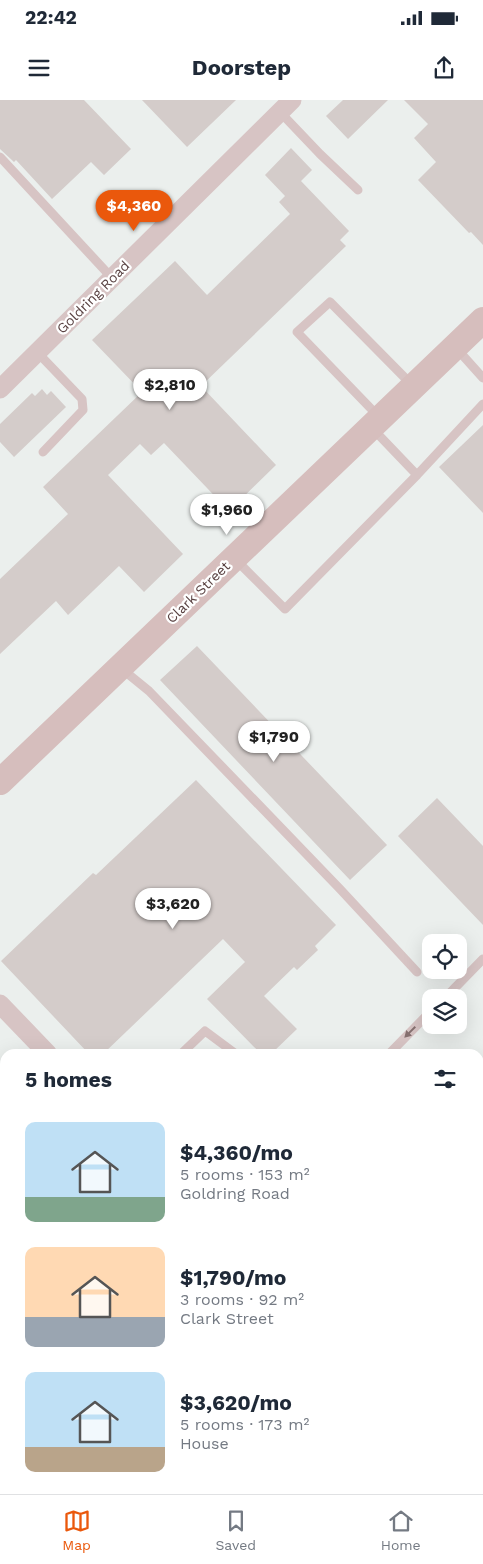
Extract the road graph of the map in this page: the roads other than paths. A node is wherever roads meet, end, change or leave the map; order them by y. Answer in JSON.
{"nodes":[{"id":1,"x":286,"y":106,"type":"edge"},
{"id":2,"x":0,"y":158,"type":"edge"},
{"id":3,"x":358,"y":190,"type":"dead end"},
{"id":4,"x":112,"y":278,"type":"junction"},
{"id":5,"x":483,"y":320,"type":"edge"},
{"id":6,"x":455,"y":347,"type":"junction"},
{"id":7,"x":37,"y":352,"type":"junction"},
{"id":8,"x":483,"y":378,"type":"edge"},
{"id":9,"x":414,"y":386,"type":"junction"},
{"id":10,"x":0,"y":389,"type":"edge"},
{"id":11,"x":483,"y":404,"type":"edge"},
{"id":12,"x":376,"y":423,"type":"junction"},
{"id":13,"x":42,"y":452,"type":"dead end"},
{"id":14,"x":417,"y":475,"type":"junction"},
{"id":15,"x":234,"y":558,"type":"junction"},
{"id":16,"x":120,"y":667,"type":"junction"},
{"id":17,"x":0,"y":782,"type":"edge"},
{"id":18,"x":483,"y":959,"type":"edge"},
{"id":19,"x":417,"y":972,"type":"dead end"},
{"id":20,"x":454,"y":989,"type":"edge"},
{"id":21,"x":0,"y":1004,"type":"edge"},
{"id":22,"x":422,"y":1020,"type":"edge"},
{"id":23,"x":43,"y":1049,"type":"edge"},
{"id":24,"x":186,"y":1049,"type":"edge"},
{"id":25,"x":230,"y":1049,"type":"edge"},
{"id":26,"x":394,"y":1049,"type":"edge"}],
"edges":[{"from":1,"to":3,"type":"lane"},
{"from":1,"to":4,"type":"street","name":"Goldring Road"},
{"from":2,"to":4,"type":"lane"},
{"from":4,"to":7,"type":"street","name":"Goldring Road"},
{"from":5,"to":6,"type":"street","name":"Clark Street"},
{"from":6,"to":8,"type":"lane"},
{"from":6,"to":9,"type":"street","name":"Clark Street"},
{"from":7,"to":10,"type":"street","name":"Goldring Road"},
{"from":7,"to":13,"type":"lane"},
{"from":9,"to":12,"type":"street","name":"Clark Street"},
{"from":9,"to":12,"type":"lane"},
{"from":11,"to":14,"type":"lane"},
{"from":12,"to":14,"type":"lane"},
{"from":12,"to":15,"type":"street","name":"Clark Street"},
{"from":14,"to":15,"type":"lane"},
{"from":15,"to":16,"type":"street","name":"Clark Street"},
{"from":16,"to":17,"type":"street","name":"Clark Street"},
{"from":16,"to":19,"type":"lane"},
{"from":18,"to":20,"type":"lane"},
{"from":21,"to":23,"type":"street"},
{"from":22,"to":26,"type":"lane","one_way":true},
{"from":24,"to":25,"type":"lane"}]}
